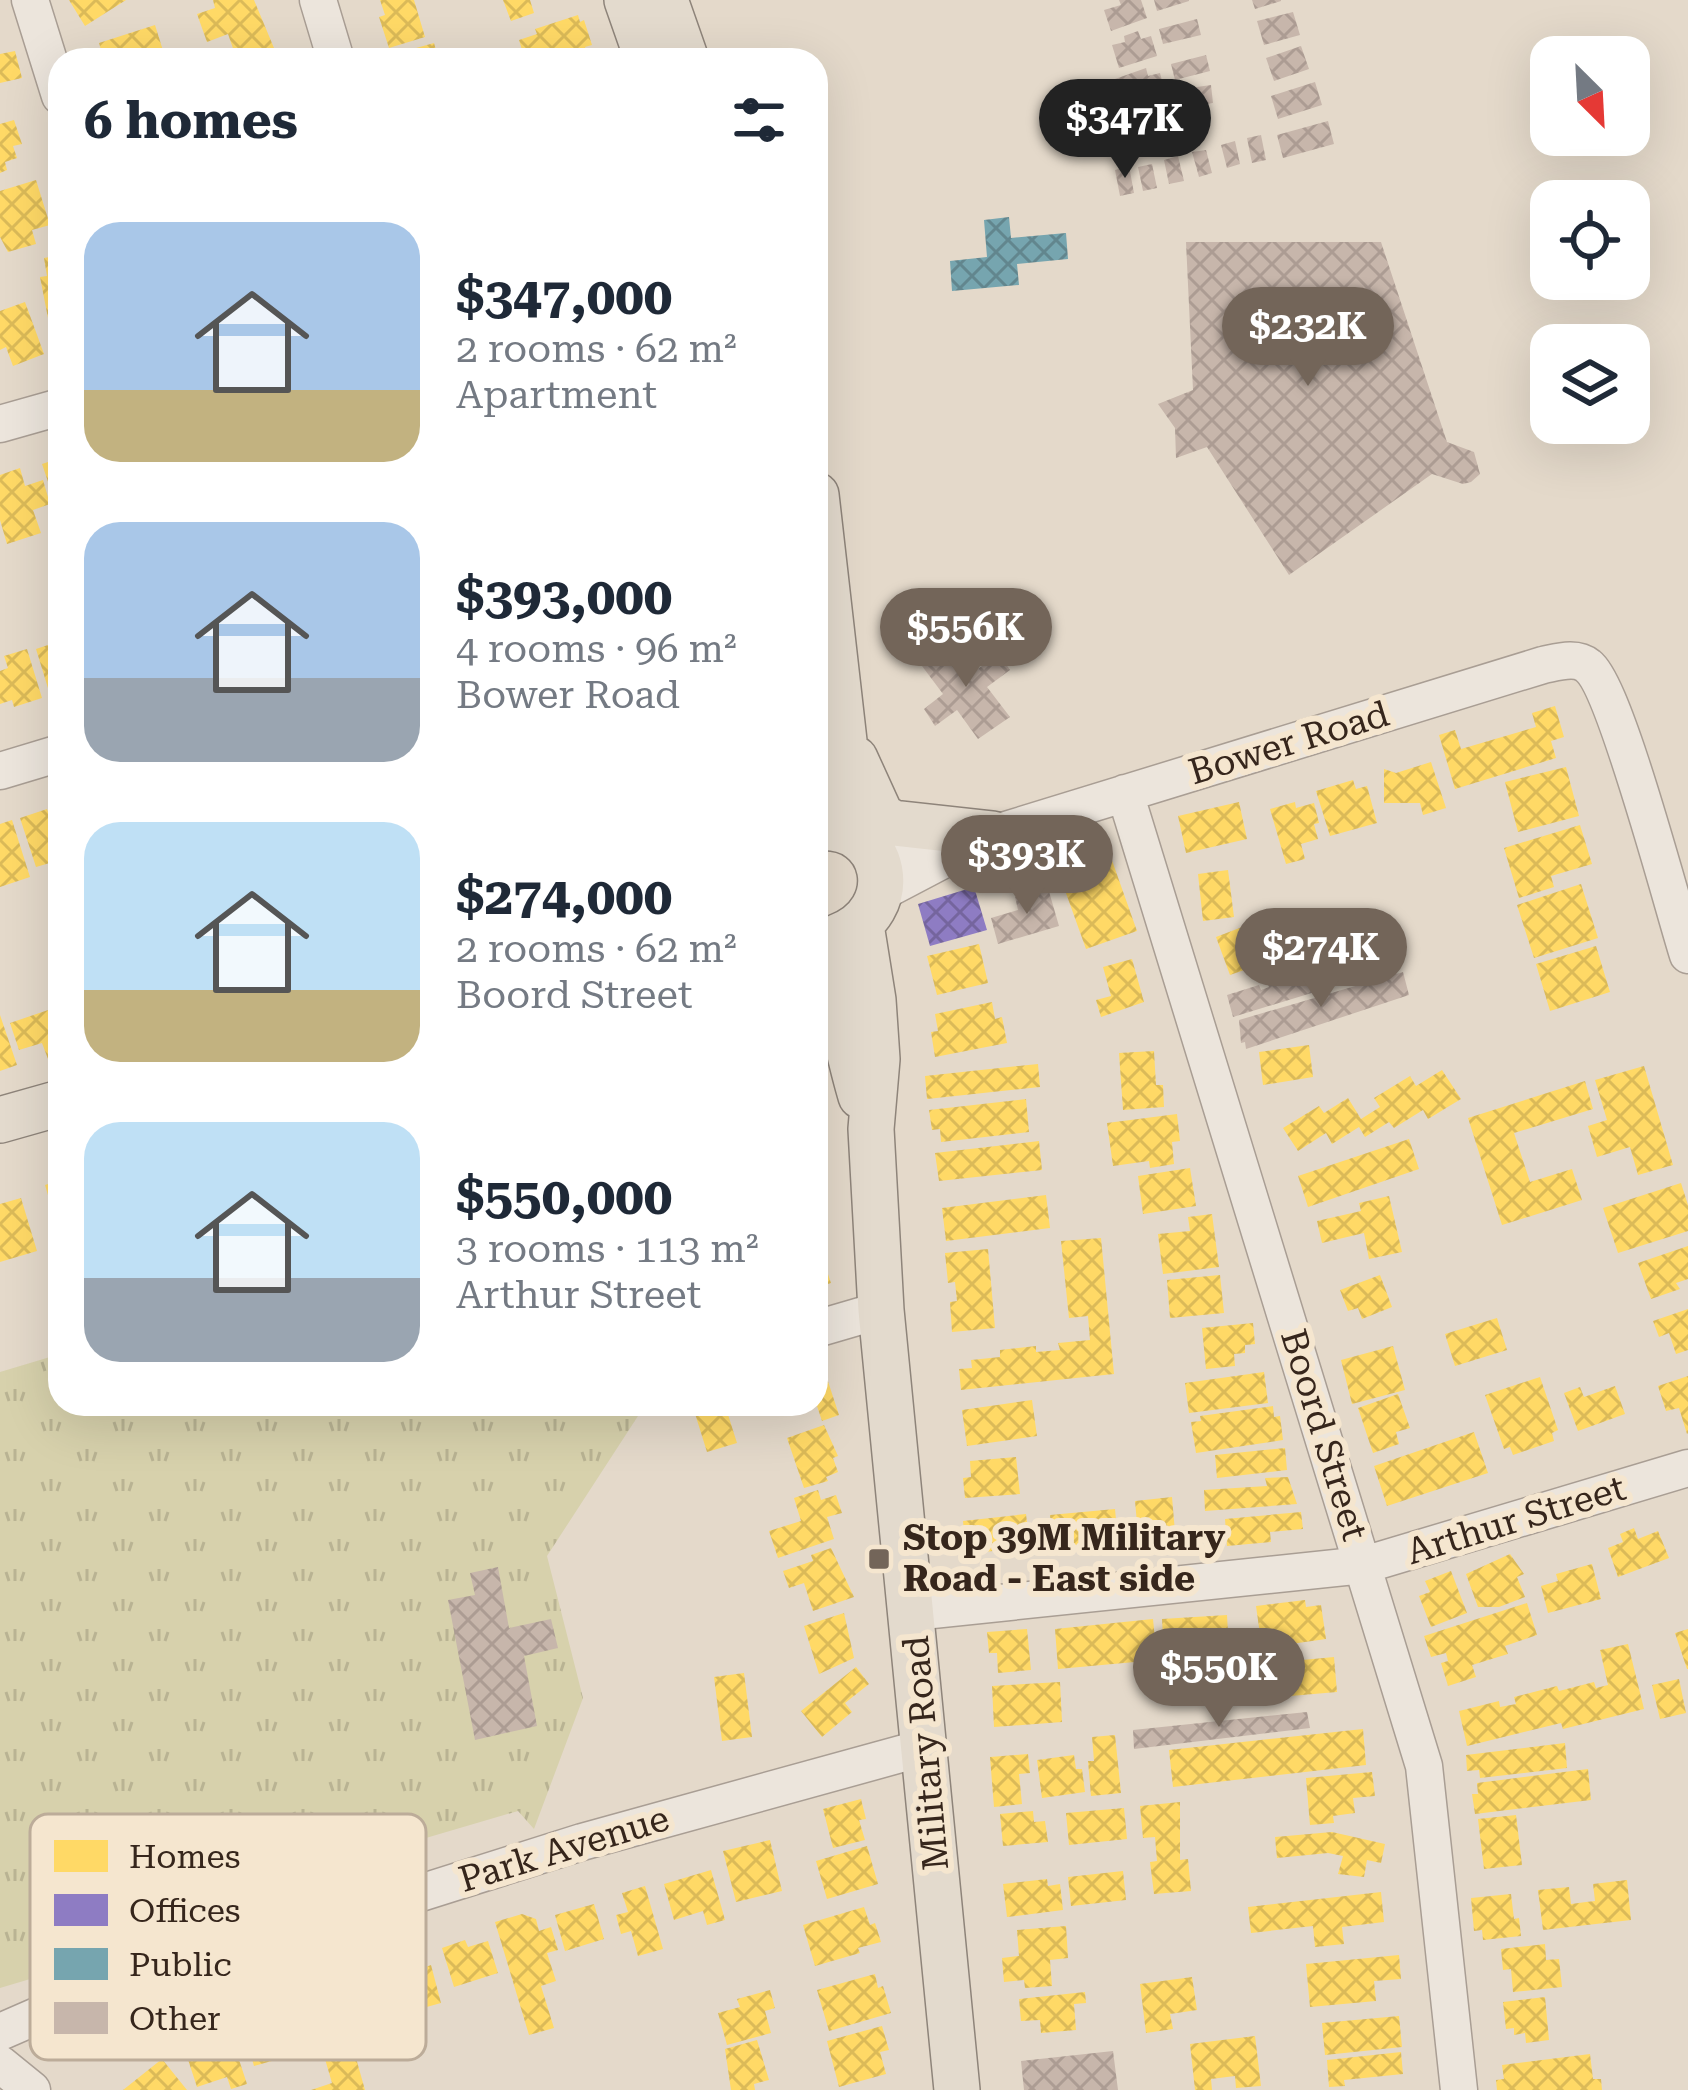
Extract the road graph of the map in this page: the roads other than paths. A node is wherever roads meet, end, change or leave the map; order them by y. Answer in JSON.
{"nodes":[{"id":1,"x":30,"y":0,"type":"edge"},
{"id":2,"x":317,"y":0,"type":"edge"},
{"id":3,"x":627,"y":0,"type":"edge"},
{"id":4,"x":665,"y":0,"type":"edge"},
{"id":5,"x":332,"y":48,"type":"edge"},
{"id":6,"x":644,"y":48,"type":"edge"},
{"id":7,"x":682,"y":48,"type":"edge"},
{"id":8,"x":48,"y":58,"type":"edge"},
{"id":9,"x":48,"y":410,"type":"edge"},
{"id":10,"x":0,"y":424,"type":"edge"},
{"id":11,"x":828,"y":604,"type":"edge"},
{"id":12,"x":844,"y":741,"type":"junction"},
{"id":13,"x":48,"y":757,"type":"edge"},
{"id":14,"x":0,"y":771,"type":"edge"},
{"id":15,"x":1125,"y":793,"type":"junction"},
{"id":16,"x":993,"y":834,"type":"junction"},
{"id":17,"x":855,"y":865,"type":"edge"},
{"id":18,"x":828,"y":937,"type":"edge"},
{"id":19,"x":1688,"y":955,"type":"edge"},
{"id":20,"x":828,"y":965,"type":"edge"},
{"id":21,"x":828,"y":1004,"type":"edge"},
{"id":22,"x":844,"y":1039,"type":"junction"},
{"id":23,"x":48,"y":1106,"type":"edge"},
{"id":24,"x":0,"y":1120,"type":"edge"},
{"id":25,"x":871,"y":1129,"type":"junction"},
{"id":26,"x":48,"y":1134,"type":"edge"},
{"id":27,"x":0,"y":1148,"type":"edge"},
{"id":28,"x":881,"y":1310,"type":"junction"},
{"id":29,"x":828,"y":1325,"type":"edge"},
{"id":30,"x":1688,"y":1468,"type":"edge"},
{"id":31,"x":1364,"y":1564,"type":"junction"},
{"id":32,"x":913,"y":1612,"type":"junction"},
{"id":33,"x":926,"y":1747,"type":"junction"},
{"id":34,"x":426,"y":1891,"type":"edge"},
{"id":35,"x":30,"y":2019,"type":"edge"},
{"id":36,"x":0,"y":2032,"type":"edge"},
{"id":37,"x":0,"y":2064,"type":"edge"},
{"id":38,"x":32,"y":2090,"type":"edge"},
{"id":39,"x":957,"y":2090,"type":"edge"},
{"id":40,"x":1459,"y":2090,"type":"edge"}],
"edges":[{"from":1,"to":8,"type":"street"},
{"from":2,"to":5,"type":"street"},
{"from":3,"to":6,"type":"main road"},
{"from":4,"to":7,"type":"main road"},
{"from":9,"to":10,"type":"street"},
{"from":11,"to":12,"type":"main road","name":"Military Road"},
{"from":12,"to":16,"type":"main road"},
{"from":12,"to":17,"type":"main road","name":"Military Road"},
{"from":13,"to":14,"type":"street"},
{"from":15,"to":16,"type":"street","name":"Bower Road"},
{"from":15,"to":19,"type":"street","name":"Bower Road"},
{"from":15,"to":31,"type":"street","name":"Boord Street"},
{"from":16,"to":17,"type":"street","name":"Bower Road"},
{"from":17,"to":18,"type":"main road"},
{"from":17,"to":25,"type":"main road","name":"Military Road"},
{"from":20,"to":22,"type":"main road","name":"Military Road"},
{"from":21,"to":22,"type":"main road"},
{"from":22,"to":25,"type":"main road","name":"Military Road"},
{"from":23,"to":24,"type":"main road"},
{"from":25,"to":28,"type":"main road","name":"Military Road"},
{"from":26,"to":27,"type":"main road"},
{"from":28,"to":29,"type":"street"},
{"from":28,"to":32,"type":"main road","name":"Military Road"},
{"from":30,"to":31,"type":"street","name":"Arthur Street"},
{"from":31,"to":32,"type":"street","name":"Arthur Street"},
{"from":31,"to":40,"type":"street","name":"Boord Street"},
{"from":32,"to":33,"type":"main road","name":"Military Road"},
{"from":33,"to":34,"type":"street","name":"Park Avenue"},
{"from":33,"to":39,"type":"main road","name":"Military Road"},
{"from":35,"to":36,"type":"street","name":"Park Avenue"},
{"from":37,"to":38,"type":"street"}]}
